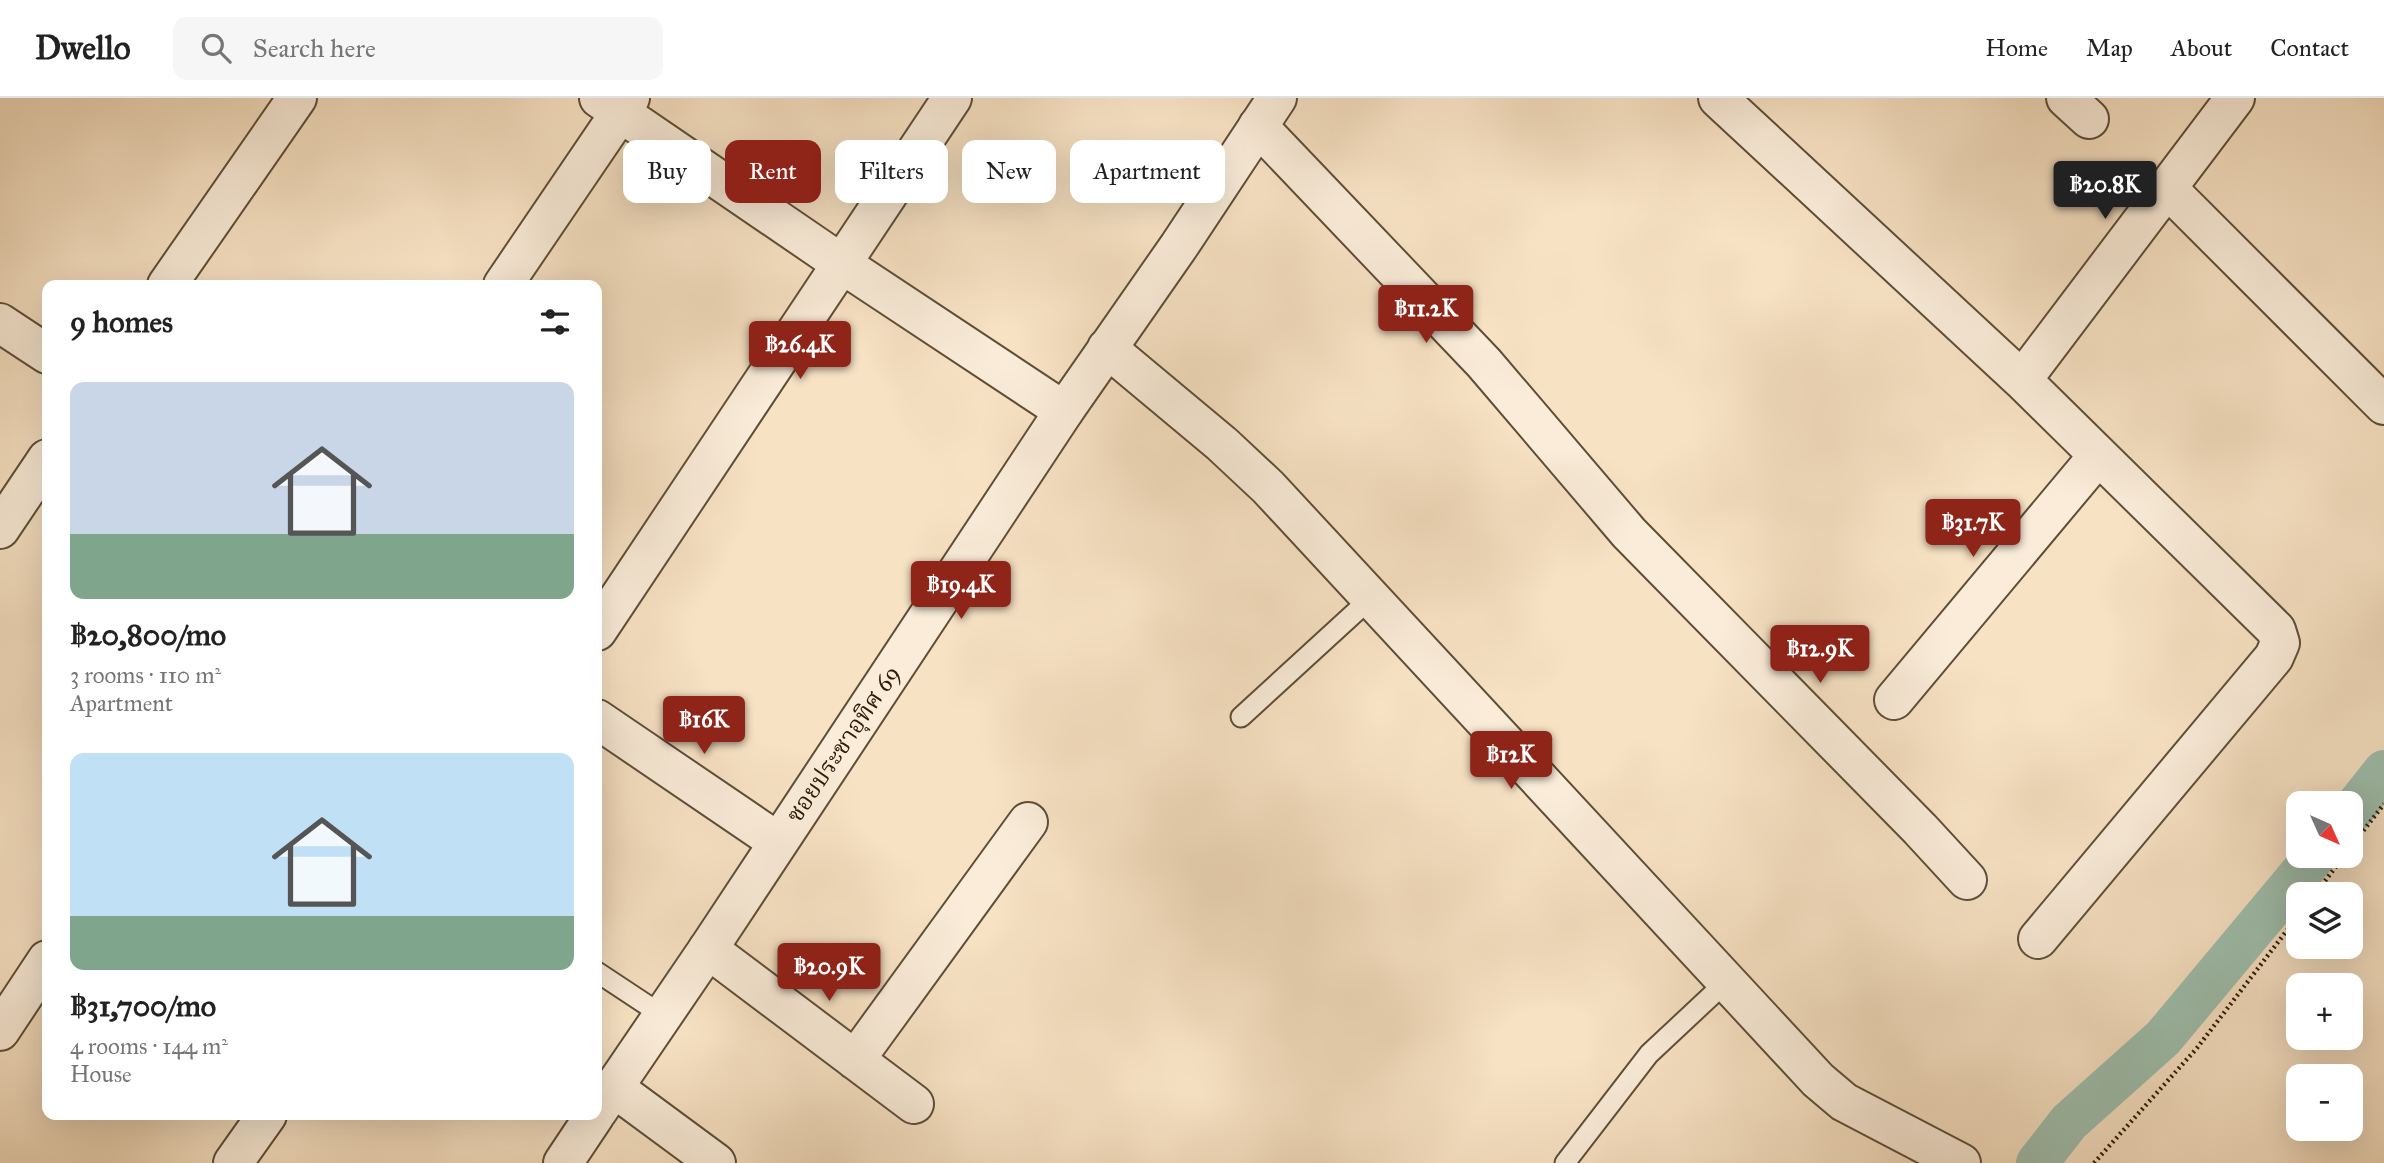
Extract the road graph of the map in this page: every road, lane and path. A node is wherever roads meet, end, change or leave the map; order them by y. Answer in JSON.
{"nodes":[{"id":1,"x":297,"y":98,"type":"edge"},
{"id":2,"x":953,"y":98,"type":"edge"},
{"id":3,"x":1718,"y":98,"type":"edge"},
{"id":4,"x":2235,"y":98,"type":"edge"},
{"id":5,"x":617,"y":103,"type":"edge"},
{"id":6,"x":1268,"y":112,"type":"edge"},
{"id":7,"x":2167,"y":188,"type":"junction"},
{"id":8,"x":842,"y":264,"type":"junction"},
{"id":9,"x":170,"y":280,"type":"edge"},
{"id":10,"x":506,"y":280,"type":"edge"},
{"id":11,"x":0,"y":323,"type":"edge"},
{"id":12,"x":1107,"y":348,"type":"junction"},
{"id":13,"x":42,"y":351,"type":"edge"},
{"id":14,"x":2022,"y":380,"type":"junction"},
{"id":15,"x":2384,"y":405,"type":"edge"},
{"id":16,"x":1064,"y":411,"type":"junction"},
{"id":17,"x":2098,"y":456,"type":"junction"},
{"id":18,"x":42,"y":466,"type":"edge"},
{"id":19,"x":0,"y":529,"type":"edge"},
{"id":20,"x":1372,"y":597,"type":"junction"},
{"id":21,"x":602,"y":624,"type":"edge"},
{"id":22,"x":1894,"y":700,"type":"dead end"},
{"id":23,"x":1241,"y":717,"type":"dead end"},
{"id":24,"x":602,"y":722,"type":"edge"},
{"id":25,"x":2384,"y":804,"type":"edge"},
{"id":26,"x":1028,"y":822,"type":"dead end"},
{"id":27,"x":2363,"y":831,"type":"edge"},
{"id":28,"x":778,"y":842,"type":"junction"},
{"id":29,"x":2335,"y":868,"type":"edge"},
{"id":30,"x":1967,"y":880,"type":"dead end"},
{"id":31,"x":2324,"y":882,"type":"edge"},
{"id":32,"x":2286,"y":932,"type":"edge"},
{"id":33,"x":2038,"y":939,"type":"dead end"},
{"id":34,"x":708,"y":949,"type":"junction"},
{"id":35,"x":42,"y":968,"type":"edge"},
{"id":36,"x":602,"y":975,"type":"edge"},
{"id":37,"x":1727,"y":981,"type":"junction"},
{"id":38,"x":662,"y":1015,"type":"junction"},
{"id":39,"x":0,"y":1031,"type":"edge"},
{"id":40,"x":855,"y":1060,"type":"junction"},
{"id":41,"x":602,"y":1104,"type":"edge"},
{"id":42,"x":914,"y":1104,"type":"dead end"},
{"id":43,"x":263,"y":1120,"type":"edge"},
{"id":44,"x":591,"y":1120,"type":"edge"},
{"id":45,"x":1570,"y":1157,"type":"edge"},
{"id":46,"x":233,"y":1163,"type":"edge"},
{"id":47,"x":563,"y":1163,"type":"edge"},
{"id":48,"x":716,"y":1163,"type":"edge"},
{"id":49,"x":1591,"y":1163,"type":"edge"},
{"id":50,"x":1961,"y":1163,"type":"edge"},
{"id":51,"x":2094,"y":1163,"type":"edge"}],
"edges":[{"from":1,"to":9,"type":"street"},
{"from":2,"to":8,"type":"street"},
{"from":3,"to":14,"type":"street"},
{"from":4,"to":7,"type":"street"},
{"from":5,"to":8,"type":"street"},
{"from":5,"to":10,"type":"street"},
{"from":6,"to":12,"type":"street","name":"ซอยประชาอุทิศ 69"},
{"from":6,"to":30,"type":"street"},
{"from":7,"to":14,"type":"street"},
{"from":7,"to":15,"type":"street"},
{"from":8,"to":16,"type":"street"},
{"from":8,"to":21,"type":"street"},
{"from":11,"to":13,"type":"street"},
{"from":12,"to":16,"type":"street","name":"ซอยประชาอุทิศ 69"},
{"from":12,"to":20,"type":"street"},
{"from":14,"to":17,"type":"street"},
{"from":16,"to":28,"type":"street","name":"ซอยประชาอุทิศ 69"},
{"from":17,"to":22,"type":"street"},
{"from":17,"to":33,"type":"street"},
{"from":18,"to":19,"type":"street"},
{"from":20,"to":23,"type":"lane"},
{"from":20,"to":37,"type":"street"},
{"from":24,"to":28,"type":"street"},
{"from":25,"to":27,"type":"path"},
{"from":26,"to":40,"type":"street"},
{"from":28,"to":34,"type":"street","name":"ซอยประชาอุทิศ 69"},
{"from":29,"to":31,"type":"path"},
{"from":32,"to":51,"type":"path"},
{"from":34,"to":38,"type":"street","name":"ซอยประชาอุทิศ 69"},
{"from":34,"to":40,"type":"street"},
{"from":35,"to":39,"type":"street"},
{"from":36,"to":38,"type":"lane"},
{"from":37,"to":45,"type":"lane"},
{"from":37,"to":50,"type":"street"},
{"from":38,"to":41,"type":"street","name":"ซอยประชาอุทิศ 69"},
{"from":40,"to":42,"type":"street"},
{"from":41,"to":48,"type":"street"},
{"from":43,"to":46,"type":"street"},
{"from":44,"to":47,"type":"street","name":"ซอยประชาอุทิศ 69"},
{"from":45,"to":49,"type":"lane"}]}
